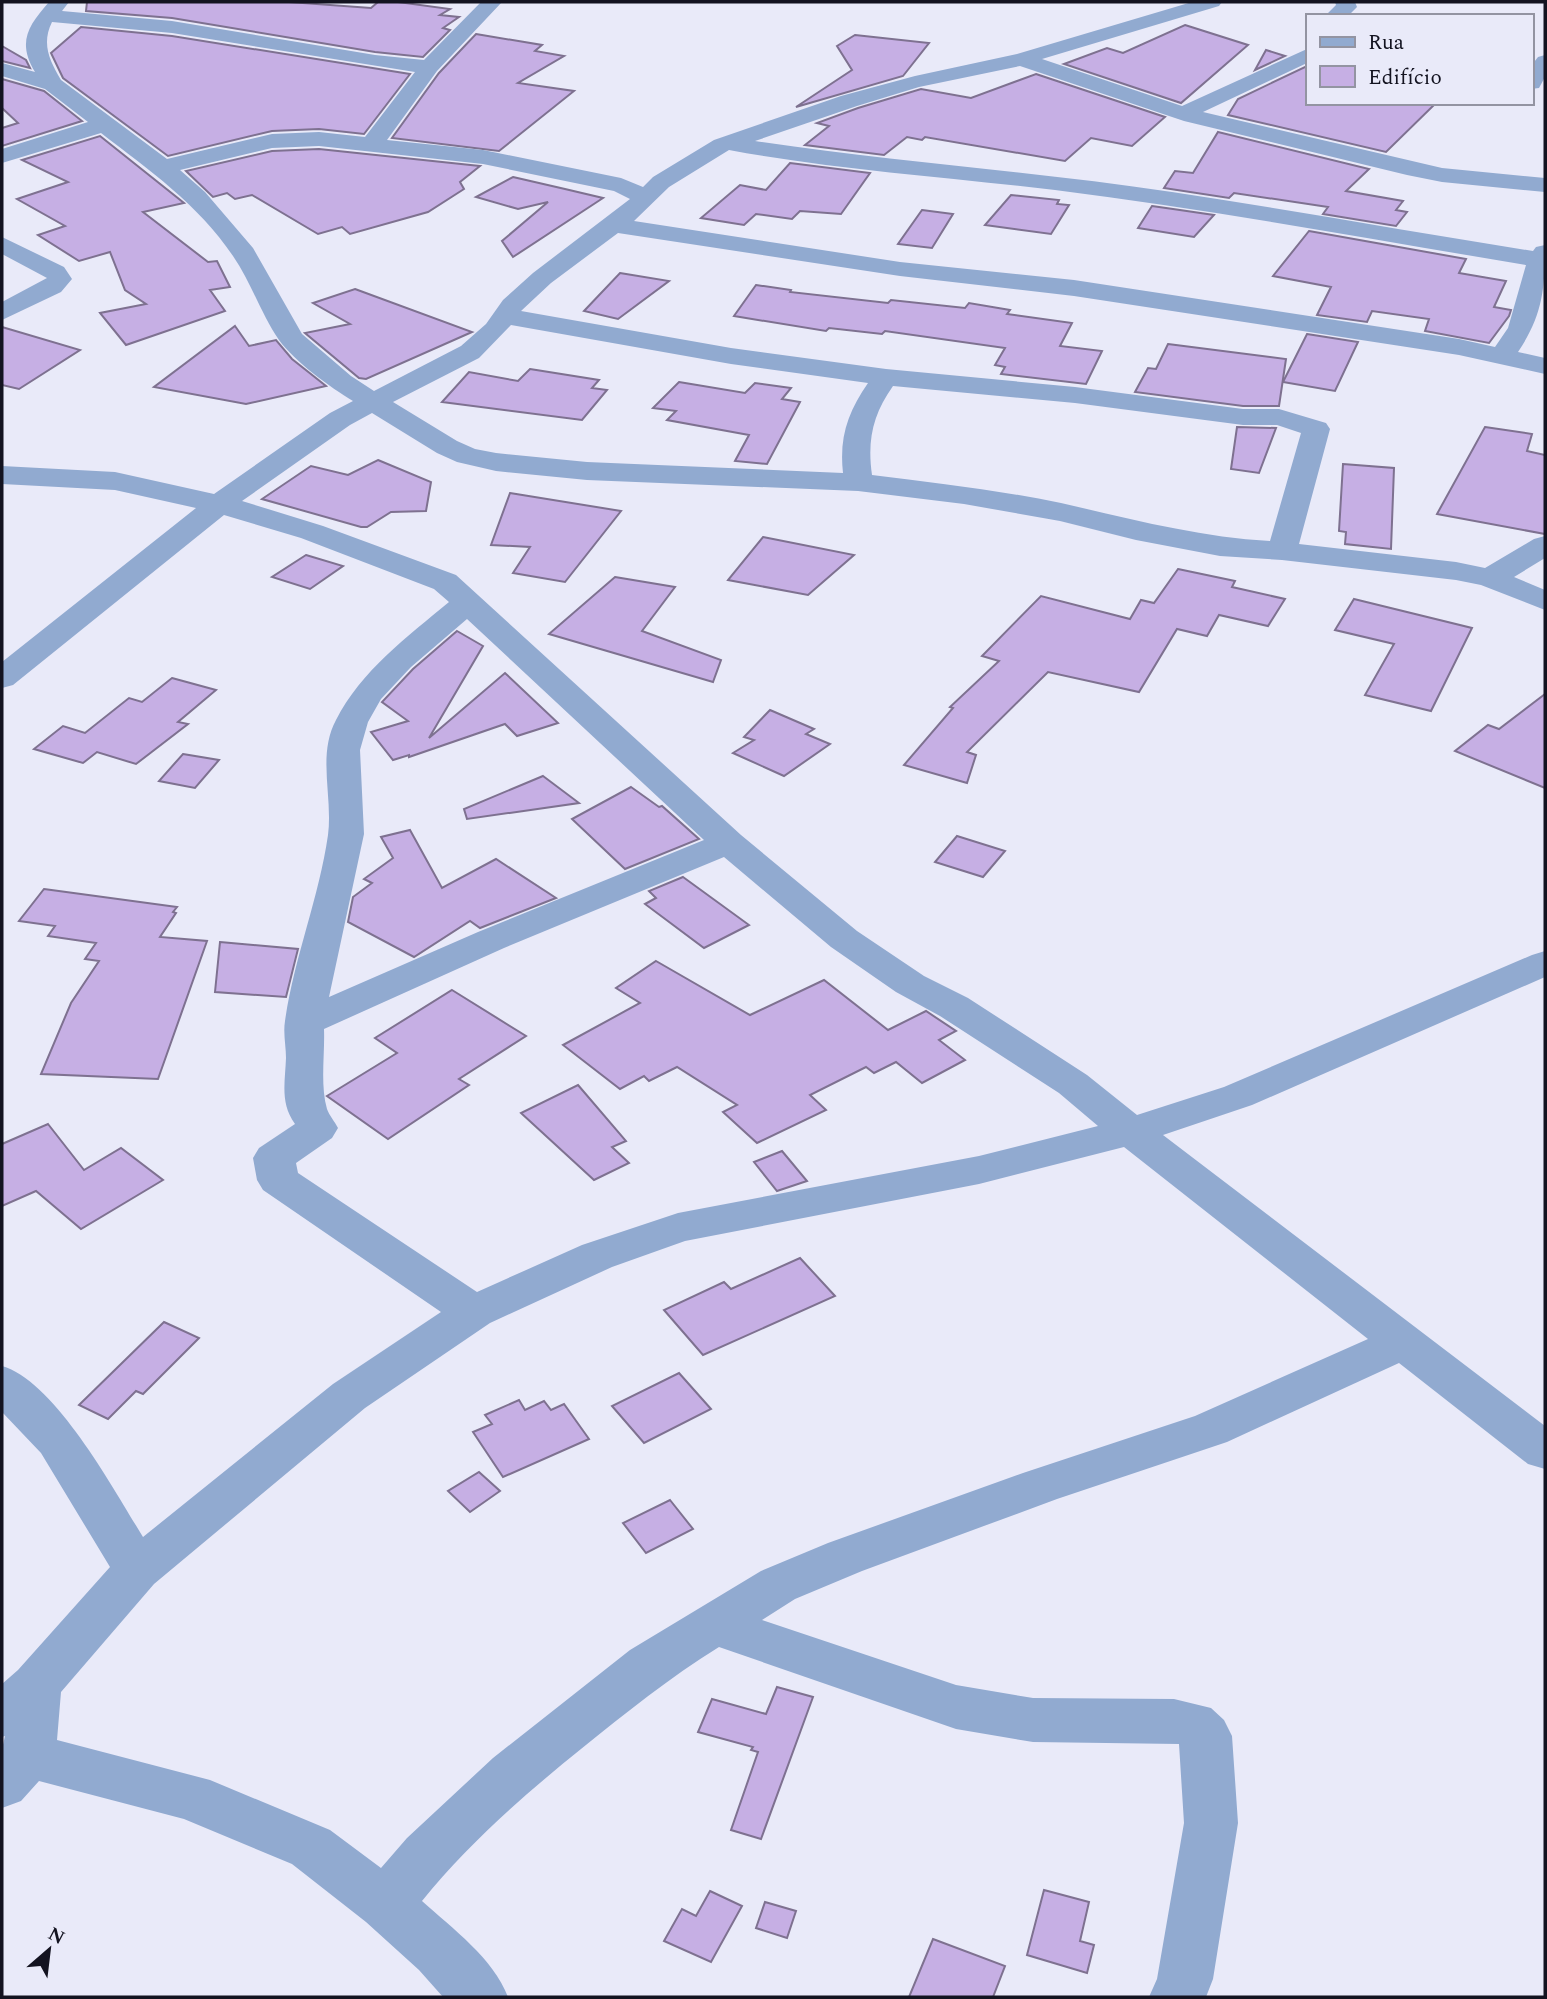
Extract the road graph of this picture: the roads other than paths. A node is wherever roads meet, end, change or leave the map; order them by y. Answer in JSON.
{"nodes":[{"id":1,"x":492,"y":2,"type":"edge"},
{"id":2,"x":1212,"y":2,"type":"edge"},
{"id":3,"x":53,"y":9,"type":"edge"},
{"id":4,"x":35,"y":47,"type":"junction"},
{"id":5,"x":1306,"y":55,"type":"edge"},
{"id":6,"x":2,"y":57,"type":"edge"},
{"id":7,"x":1021,"y":59,"type":"junction"},
{"id":8,"x":1545,"y":61,"type":"edge"},
{"id":9,"x":429,"y":67,"type":"junction"},
{"id":10,"x":2,"y":69,"type":"edge"},
{"id":11,"x":1533,"y":80,"type":"edge"},
{"id":12,"x":54,"y":84,"type":"junction"},
{"id":13,"x":1184,"y":113,"type":"junction"},
{"id":14,"x":106,"y":124,"type":"junction"},
{"id":15,"x":372,"y":143,"type":"junction"},
{"id":16,"x":726,"y":144,"type":"junction"},
{"id":17,"x":2,"y":156,"type":"edge"},
{"id":18,"x":163,"y":167,"type":"junction"},
{"id":19,"x":1545,"y":185,"type":"edge"},
{"id":20,"x":653,"y":190,"type":"junction"},
{"id":21,"x":612,"y":225,"type":"junction"},
{"id":22,"x":2,"y":244,"type":"edge"},
{"id":23,"x":1543,"y":256,"type":"edge"},
{"id":24,"x":2,"y":312,"type":"edge"},
{"id":25,"x":505,"y":316,"type":"junction"},
{"id":26,"x":1502,"y":356,"type":"junction"},
{"id":27,"x":1545,"y":366,"type":"edge"},
{"id":28,"x":886,"y":377,"type":"junction"},
{"id":29,"x":370,"y":402,"type":"junction"},
{"id":30,"x":2,"y":475,"type":"edge"},
{"id":31,"x":858,"y":482,"type":"junction"},
{"id":32,"x":219,"y":504,"type":"junction"},
{"id":33,"x":1545,"y":545,"type":"edge"},
{"id":34,"x":1282,"y":551,"type":"junction"},
{"id":35,"x":1490,"y":578,"type":"junction"},
{"id":36,"x":1545,"y":601,"type":"edge"},
{"id":37,"x":466,"y":604,"type":"junction"},
{"id":38,"x":2,"y":678,"type":"edge"},
{"id":39,"x":728,"y":843,"type":"junction"},
{"id":40,"x":1545,"y":963,"type":"edge"},
{"id":41,"x":304,"y":1023,"type":"junction"},
{"id":42,"x":1131,"y":1131,"type":"junction"},
{"id":43,"x":474,"y":1312,"type":"junction"},
{"id":44,"x":1402,"y":1342,"type":"junction"},
{"id":45,"x":2,"y":1384,"type":"edge"},
{"id":46,"x":1545,"y":1451,"type":"edge"},
{"id":47,"x":136,"y":1570,"type":"junction"},
{"id":48,"x":712,"y":1624,"type":"junction"},
{"id":49,"x":17,"y":1735,"type":"edge"},
{"id":50,"x":386,"y":1904,"type":"junction"},
{"id":51,"x":480,"y":1997,"type":"edge"},
{"id":52,"x":1178,"y":1997,"type":"edge"}],
"edges":[{"from":1,"to":9,"type":"street"},
{"from":2,"to":7,"type":"street"},
{"from":3,"to":4,"type":"street"},
{"from":3,"to":9,"type":"street"},
{"from":4,"to":6,"type":"street"},
{"from":4,"to":12,"type":"street"},
{"from":5,"to":13,"type":"street"},
{"from":7,"to":13,"type":"street"},
{"from":7,"to":16,"type":"street"},
{"from":8,"to":11,"type":"street"},
{"from":9,"to":15,"type":"street"},
{"from":10,"to":12,"type":"street"},
{"from":12,"to":14,"type":"street"},
{"from":13,"to":19,"type":"street"},
{"from":14,"to":17,"type":"street"},
{"from":14,"to":18,"type":"street"},
{"from":15,"to":18,"type":"street"},
{"from":15,"to":20,"type":"street"},
{"from":16,"to":20,"type":"street"},
{"from":16,"to":23,"type":"street"},
{"from":18,"to":29,"type":"street"},
{"from":20,"to":21,"type":"street"},
{"from":21,"to":25,"type":"street"},
{"from":21,"to":26,"type":"street"},
{"from":22,"to":24,"type":"street"},
{"from":23,"to":26,"type":"street"},
{"from":25,"to":28,"type":"street"},
{"from":25,"to":29,"type":"street"},
{"from":26,"to":27,"type":"street"},
{"from":28,"to":31,"type":"street"},
{"from":28,"to":34,"type":"street"},
{"from":29,"to":31,"type":"street"},
{"from":29,"to":32,"type":"street"},
{"from":30,"to":32,"type":"street"},
{"from":31,"to":34,"type":"street"},
{"from":32,"to":37,"type":"street"},
{"from":32,"to":38,"type":"street"},
{"from":33,"to":35,"type":"street"},
{"from":34,"to":35,"type":"street"},
{"from":35,"to":36,"type":"street"},
{"from":37,"to":39,"type":"street"},
{"from":37,"to":41,"type":"street"},
{"from":39,"to":41,"type":"street"},
{"from":39,"to":42,"type":"street"},
{"from":40,"to":42,"type":"street"},
{"from":41,"to":43,"type":"street"},
{"from":42,"to":43,"type":"street"},
{"from":42,"to":44,"type":"street"},
{"from":43,"to":47,"type":"street"},
{"from":44,"to":46,"type":"street"},
{"from":44,"to":48,"type":"street"},
{"from":45,"to":47,"type":"street"},
{"from":47,"to":49,"type":"street"},
{"from":48,"to":50,"type":"street"},
{"from":48,"to":52,"type":"street"},
{"from":49,"to":50,"type":"street"},
{"from":50,"to":51,"type":"street"}]}
